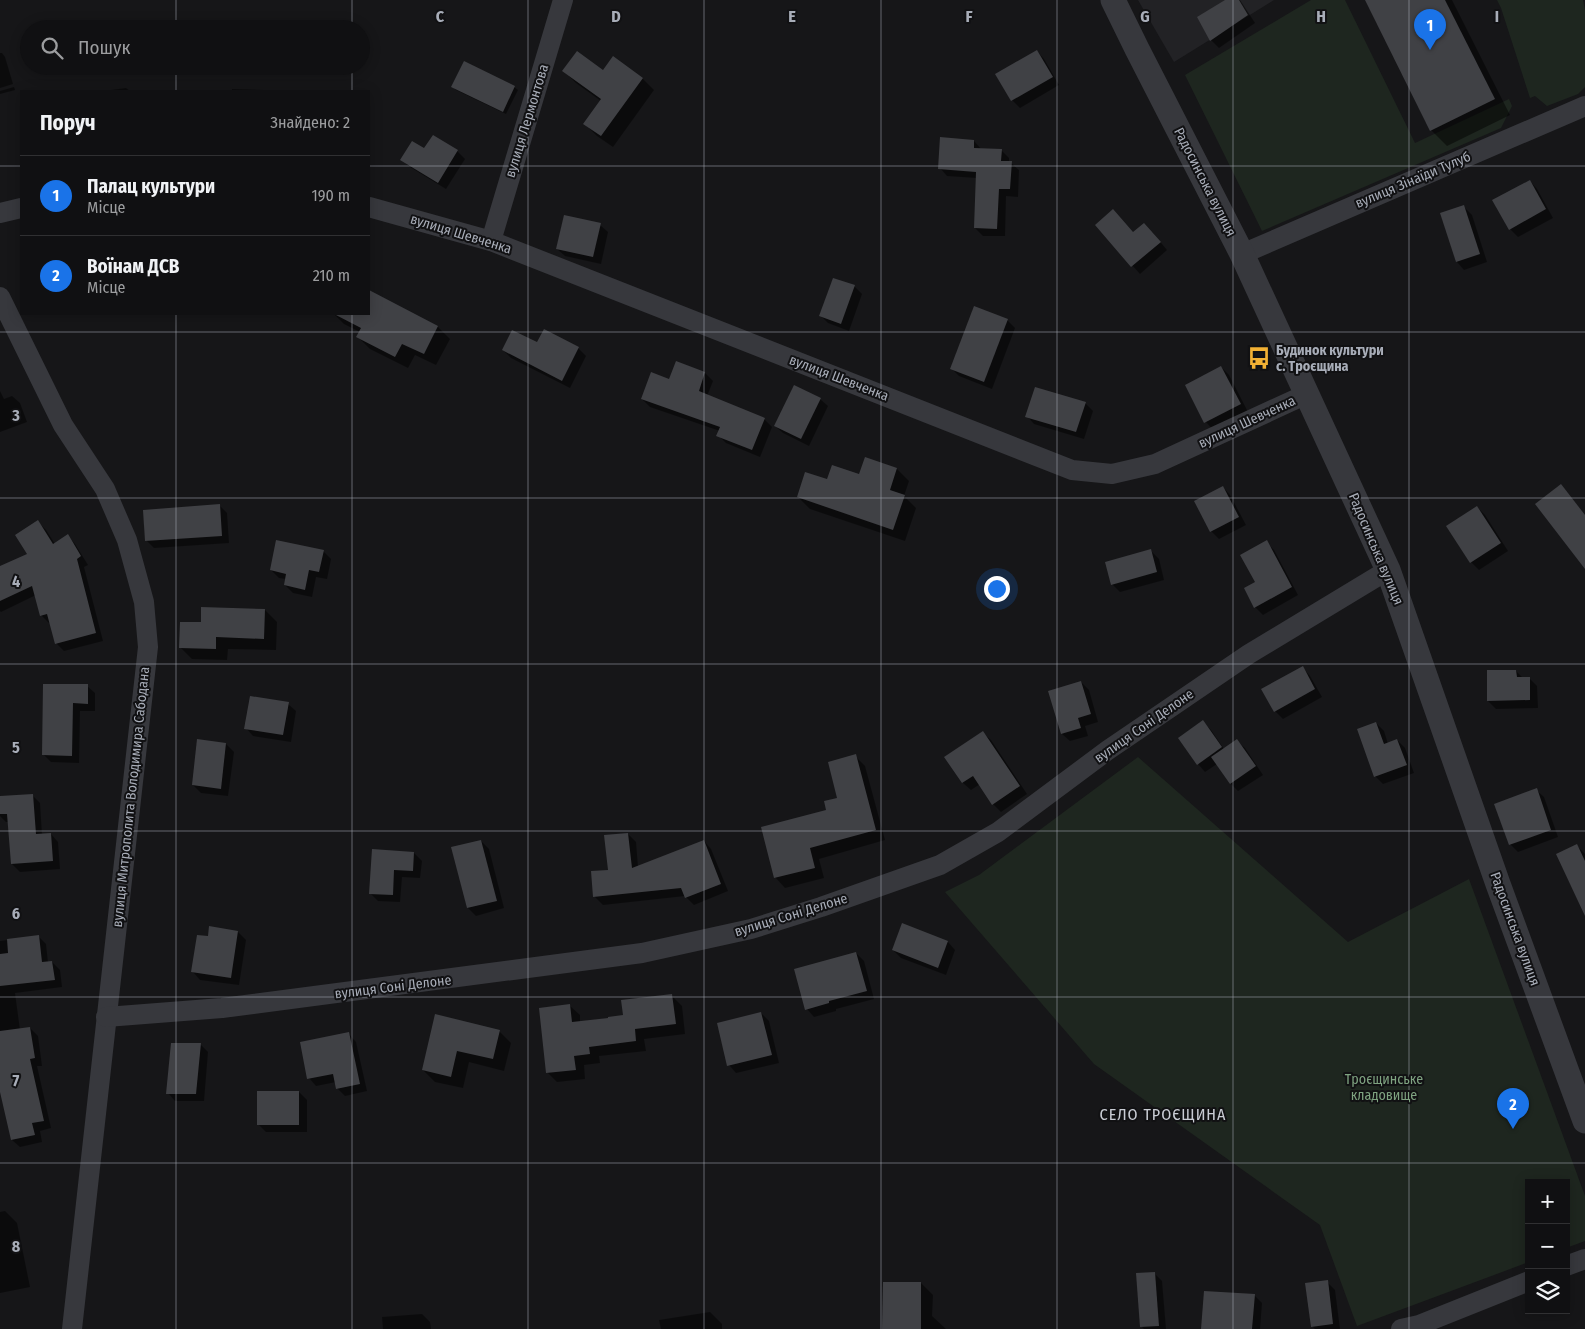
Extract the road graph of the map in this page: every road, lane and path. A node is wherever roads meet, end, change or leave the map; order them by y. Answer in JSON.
{"nodes":[{"id":1,"x":563,"y":0,"type":"edge"},
{"id":2,"x":1113,"y":0,"type":"edge"},
{"id":3,"x":1585,"y":106,"type":"edge"},
{"id":4,"x":370,"y":207,"type":"edge"},
{"id":5,"x":20,"y":208,"type":"edge"},
{"id":6,"x":0,"y":213,"type":"edge"},
{"id":7,"x":491,"y":241,"type":"junction"},
{"id":8,"x":1242,"y":254,"type":"junction"},
{"id":9,"x":0,"y":297,"type":"edge"},
{"id":10,"x":1307,"y":394,"type":"junction"},
{"id":11,"x":1388,"y":570,"type":"junction"},
{"id":12,"x":106,"y":1017,"type":"junction"},
{"id":13,"x":1585,"y":1121,"type":"edge"},
{"id":14,"x":1585,"y":1258,"type":"edge"},
{"id":15,"x":1570,"y":1264,"type":"edge"},
{"id":16,"x":1525,"y":1283,"type":"edge"},
{"id":17,"x":72,"y":1329,"type":"edge"},
{"id":18,"x":1401,"y":1329,"type":"edge"}],
"edges":[{"from":1,"to":7,"type":"street","name":"вулиця Лермонтова"},
{"from":2,"to":8,"type":"street","name":"Радосинська вулиця"},
{"from":3,"to":8,"type":"street","name":"вулиця Зінаїди Тулуб"},
{"from":4,"to":7,"type":"street","name":"вулиця Шевченка"},
{"from":5,"to":6,"type":"street"},
{"from":7,"to":10,"type":"street","name":"вулиця Шевченка"},
{"from":8,"to":10,"type":"street","name":"Радосинська вулиця"},
{"from":9,"to":12,"type":"street","name":"вулиця Митрополита Володимира Сабодана"},
{"from":10,"to":11,"type":"street","name":"Радосинська вулиця"},
{"from":11,"to":12,"type":"street","name":"вулиця Соні Делоне"},
{"from":11,"to":13,"type":"street","name":"Радосинська вулиця"},
{"from":12,"to":17,"type":"street","name":"вулиця Митрополита Володимира Сабодана"},
{"from":14,"to":15,"type":"street"},
{"from":16,"to":18,"type":"street"}]}
